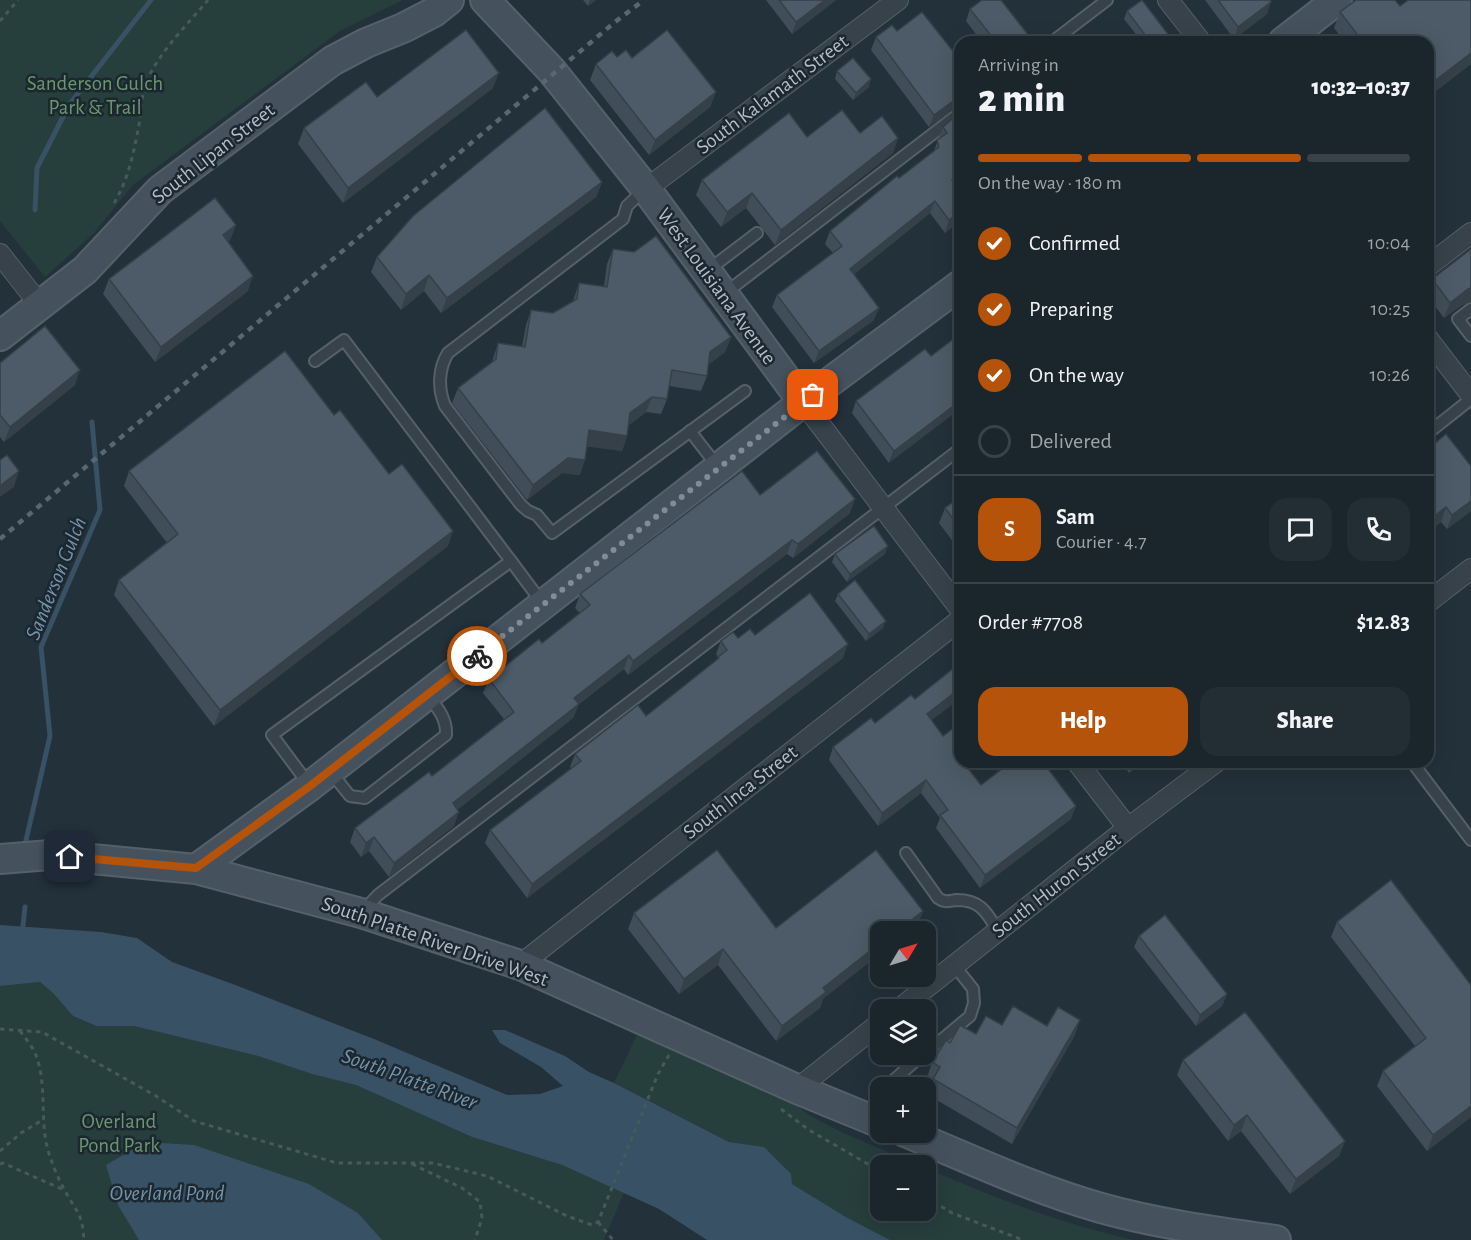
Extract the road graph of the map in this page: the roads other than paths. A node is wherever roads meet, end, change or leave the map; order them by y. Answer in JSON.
{"nodes":[{"id":1,"x":449,"y":0,"type":"edge"},
{"id":2,"x":485,"y":0,"type":"edge"},
{"id":3,"x":898,"y":0,"type":"edge"},
{"id":4,"x":1107,"y":0,"type":"edge"},
{"id":5,"x":1168,"y":0,"type":"edge"},
{"id":6,"x":1337,"y":0,"type":"edge"},
{"id":7,"x":1060,"y":36,"type":"edge"},
{"id":8,"x":1196,"y":36,"type":"edge"},
{"id":9,"x":1291,"y":36,"type":"edge"},
{"id":10,"x":954,"y":118,"type":"edge"},
{"id":11,"x":646,"y":189,"type":"junction"},
{"id":12,"x":757,"y":232,"type":"dead end"},
{"id":13,"x":1471,"y":233,"type":"edge"},
{"id":14,"x":0,"y":254,"type":"edge"},
{"id":15,"x":1434,"y":261,"type":"edge"},
{"id":16,"x":707,"y":271,"type":"junction"},
{"id":17,"x":954,"y":289,"type":"edge"},
{"id":18,"x":724,"y":295,"type":"junction"},
{"id":19,"x":40,"y":305,"type":"junction"},
{"id":20,"x":1471,"y":309,"type":"edge"},
{"id":21,"x":0,"y":336,"type":"edge"},
{"id":22,"x":1471,"y":336,"type":"edge"},
{"id":23,"x":1434,"y":347,"type":"edge"},
{"id":24,"x":315,"y":361,"type":"dead end"},
{"id":25,"x":745,"y":391,"type":"dead end"},
{"id":26,"x":1471,"y":397,"type":"edge"},
{"id":27,"x":803,"y":402,"type":"junction"},
{"id":28,"x":1434,"y":428,"type":"edge"},
{"id":29,"x":690,"y":431,"type":"junction"},
{"id":30,"x":954,"y":454,"type":"edge"},
{"id":31,"x":718,"y":468,"type":"junction"},
{"id":32,"x":884,"y":508,"type":"junction"},
{"id":33,"x":511,"y":561,"type":"junction"},
{"id":34,"x":1471,"y":569,"type":"edge"},
{"id":35,"x":1434,"y":597,"type":"edge"},
{"id":36,"x":954,"y":601,"type":"edge"},
{"id":37,"x":543,"y":604,"type":"junction"},
{"id":38,"x":954,"y":625,"type":"edge"},
{"id":39,"x":427,"y":695,"type":"junction"},
{"id":40,"x":1082,"y":768,"type":"edge"},
{"id":41,"x":1208,"y":768,"type":"edge"},
{"id":42,"x":1416,"y":768,"type":"edge"},
{"id":43,"x":320,"y":779,"type":"junction"},
{"id":44,"x":1471,"y":818,"type":"edge"},
{"id":45,"x":1460,"y":826,"type":"junction"},
{"id":46,"x":1128,"y":828,"type":"junction"},
{"id":47,"x":1471,"y":840,"type":"edge"},
{"id":48,"x":906,"y":853,"type":"dead end"},
{"id":49,"x":0,"y":859,"type":"edge"},
{"id":50,"x":196,"y":868,"type":"junction"},
{"id":51,"x":360,"y":913,"type":"junction"},
{"id":52,"x":998,"y":931,"type":"junction"},
{"id":53,"x":520,"y":965,"type":"junction"},
{"id":54,"x":954,"y":965,"type":"junction"},
{"id":55,"x":912,"y":999,"type":"edge"},
{"id":56,"x":870,"y":1031,"type":"edge"},
{"id":57,"x":936,"y":1044,"type":"edge"},
{"id":58,"x":911,"y":1065,"type":"edge"},
{"id":59,"x":898,"y":1077,"type":"edge"},
{"id":60,"x":797,"y":1089,"type":"junction"},
{"id":61,"x":870,"y":1119,"type":"edge"},
{"id":62,"x":931,"y":1143,"type":"edge"},
{"id":63,"x":1276,"y":1240,"type":"edge"}],
"edges":[{"from":1,"to":19,"type":"street","name":"South Lipan Street"},
{"from":2,"to":11,"type":"street","name":"West Louisiana Avenue"},
{"from":3,"to":11,"type":"street","name":"South Kalamath Street"},
{"from":4,"to":7,"type":"lane"},
{"from":5,"to":8,"type":"street"},
{"from":6,"to":9,"type":"street"},
{"from":10,"to":18,"type":"lane"},
{"from":11,"to":16,"type":"street","name":"West Louisiana Avenue"},
{"from":11,"to":29,"type":"lane"},
{"from":12,"to":16,"type":"lane"},
{"from":13,"to":15,"type":"street"},
{"from":14,"to":19,"type":"street"},
{"from":16,"to":18,"type":"street","name":"West Louisiana Avenue"},
{"from":17,"to":27,"type":"street"},
{"from":18,"to":27,"type":"street","name":"West Louisiana Avenue"},
{"from":19,"to":21,"type":"street","name":"South Lipan Street"},
{"from":20,"to":22,"type":"lane"},
{"from":23,"to":26,"type":"street"},
{"from":24,"to":33,"type":"lane"},
{"from":25,"to":29,"type":"lane"},
{"from":26,"to":28,"type":"lane"},
{"from":27,"to":31,"type":"street"},
{"from":27,"to":32,"type":"street","name":"West Louisiana Avenue"},
{"from":29,"to":31,"type":"lane"},
{"from":30,"to":32,"type":"lane"},
{"from":31,"to":37,"type":"street"},
{"from":32,"to":36,"type":"street","name":"West Louisiana Avenue"},
{"from":32,"to":51,"type":"lane"},
{"from":33,"to":37,"type":"lane"},
{"from":33,"to":43,"type":"lane"},
{"from":34,"to":35,"type":"street"},
{"from":37,"to":39,"type":"street"},
{"from":38,"to":53,"type":"street","name":"South Inca Street"},
{"from":39,"to":43,"type":"street"},
{"from":39,"to":43,"type":"lane"},
{"from":40,"to":46,"type":"street"},
{"from":41,"to":46,"type":"street","name":"South Huron Street"},
{"from":42,"to":45,"type":"lane"},
{"from":43,"to":50,"type":"street"},
{"from":44,"to":45,"type":"lane"},
{"from":45,"to":47,"type":"lane"},
{"from":46,"to":52,"type":"street","name":"South Huron Street"},
{"from":48,"to":52,"type":"lane"},
{"from":49,"to":50,"type":"street","name":"South Platte River Drive West"},
{"from":50,"to":51,"type":"street","name":"South Platte River Drive West"},
{"from":51,"to":53,"type":"street","name":"South Platte River Drive West"},
{"from":52,"to":54,"type":"street","name":"South Huron Street"},
{"from":53,"to":60,"type":"street","name":"South Platte River Drive West"},
{"from":54,"to":55,"type":"street","name":"South Huron Street"},
{"from":54,"to":57,"type":"lane"},
{"from":56,"to":60,"type":"street"},
{"from":58,"to":59,"type":"lane"},
{"from":60,"to":61,"type":"street","name":"South Platte River Drive West"},
{"from":62,"to":63,"type":"street"}]}
